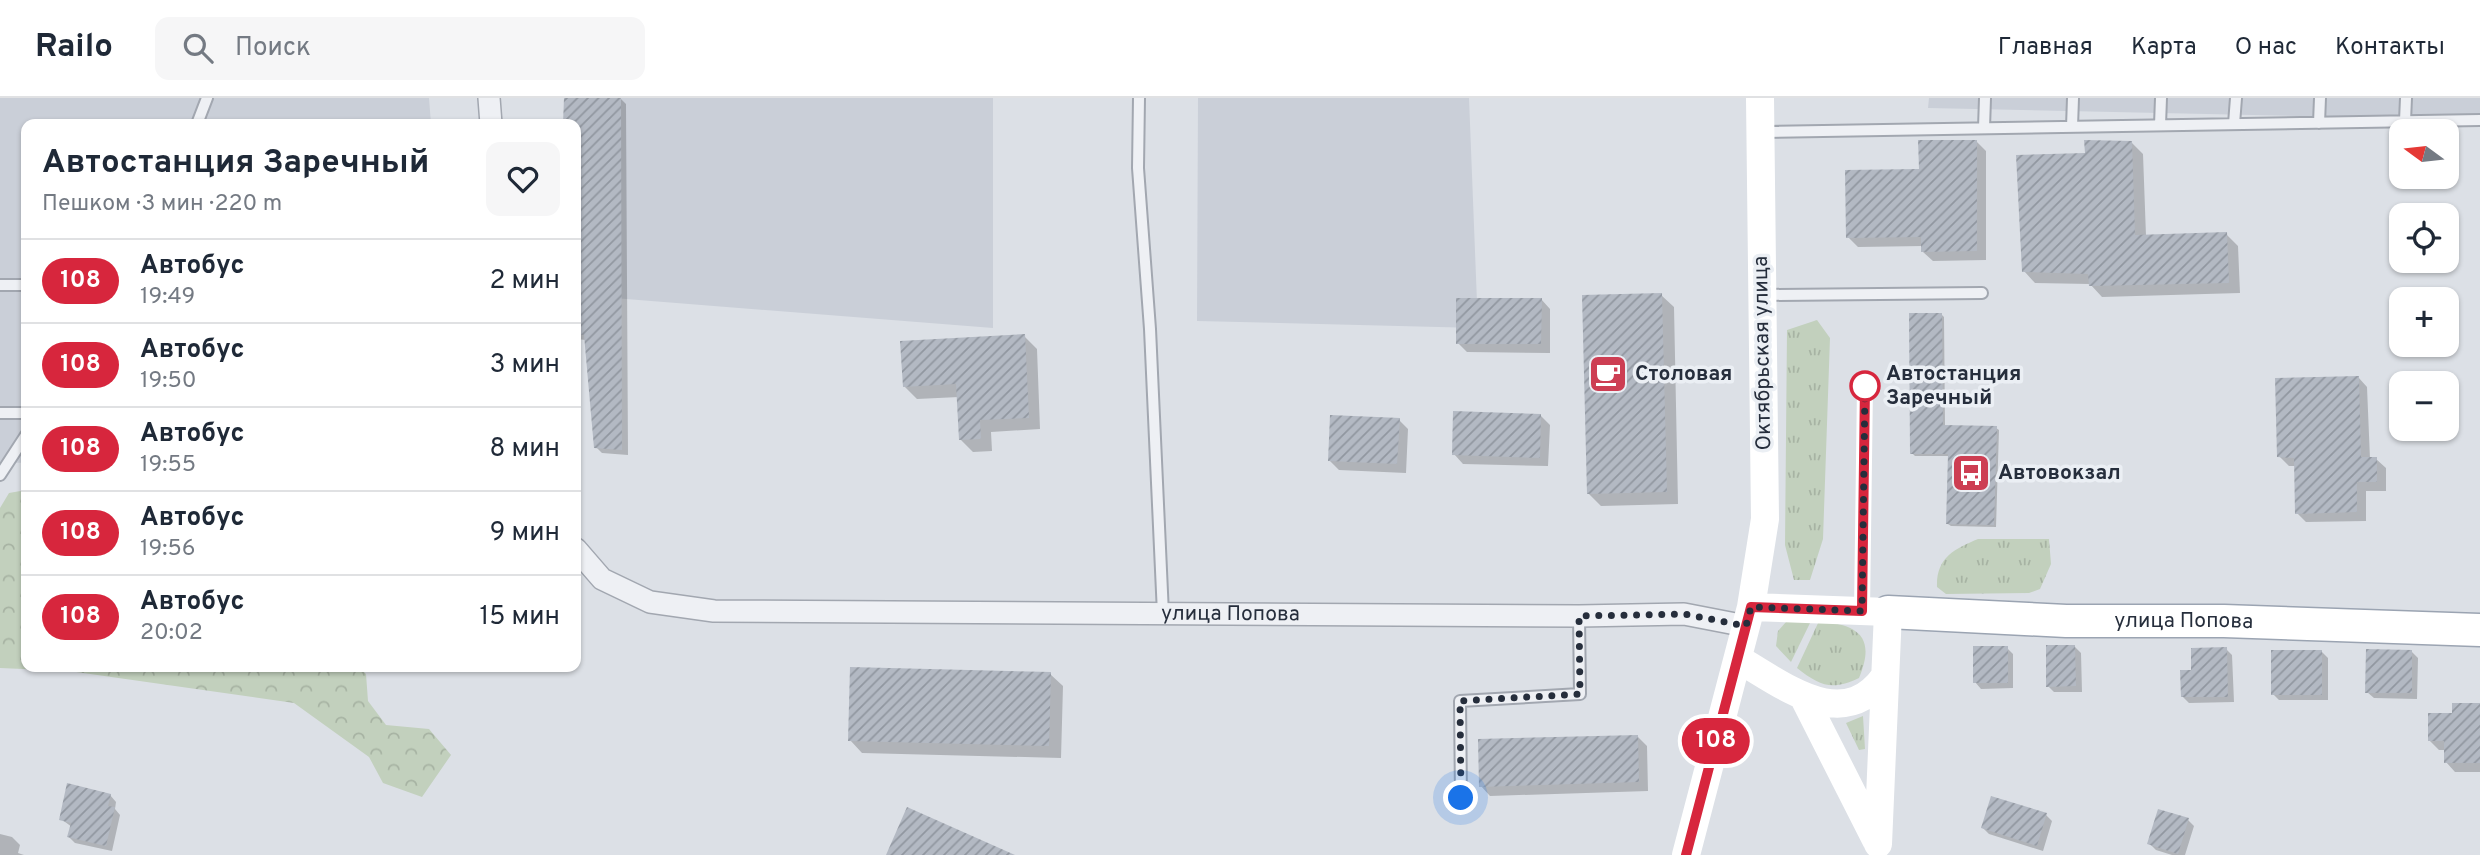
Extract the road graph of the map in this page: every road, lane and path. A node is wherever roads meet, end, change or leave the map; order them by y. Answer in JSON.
{"nodes":[{"id":1,"x":207,"y":98,"type":"edge"},
{"id":2,"x":489,"y":98,"type":"edge"},
{"id":3,"x":1139,"y":98,"type":"edge"},
{"id":4,"x":1760,"y":98,"type":"edge"},
{"id":5,"x":1985,"y":98,"type":"edge"},
{"id":6,"x":2073,"y":98,"type":"edge"},
{"id":7,"x":2161,"y":98,"type":"edge"},
{"id":8,"x":2236,"y":98,"type":"edge"},
{"id":9,"x":2320,"y":98,"type":"edge"},
{"id":10,"x":2406,"y":98,"type":"edge"},
{"id":11,"x":199,"y":119,"type":"edge"},
{"id":12,"x":491,"y":119,"type":"edge"},
{"id":13,"x":2405,"y":119,"type":"edge"},
{"id":14,"x":2459,"y":120,"type":"edge"},
{"id":15,"x":2480,"y":120,"type":"edge"},
{"id":16,"x":2389,"y":121,"type":"edge"},
{"id":17,"x":2319,"y":123,"type":"junction"},
{"id":18,"x":2234,"y":124,"type":"junction"},
{"id":19,"x":2160,"y":125,"type":"junction"},
{"id":20,"x":2072,"y":127,"type":"junction"},
{"id":21,"x":1984,"y":128,"type":"junction"},
{"id":22,"x":1759,"y":132,"type":"junction"},
{"id":23,"x":0,"y":285,"type":"edge"},
{"id":24,"x":21,"y":285,"type":"edge"},
{"id":25,"x":1982,"y":293,"type":"dead end"},
{"id":26,"x":1762,"y":295,"type":"junction"},
{"id":27,"x":1865,"y":386,"type":"dead end"},
{"id":28,"x":0,"y":412,"type":"edge"},
{"id":29,"x":21,"y":413,"type":"edge"},
{"id":30,"x":21,"y":443,"type":"edge"},
{"id":31,"x":0,"y":475,"type":"edge"},
{"id":32,"x":581,"y":555,"type":"edge"},
{"id":33,"x":1875,"y":612,"type":"junction"},
{"id":34,"x":1163,"y":614,"type":"junction"},
{"id":35,"x":1579,"y":616,"type":"junction"},
{"id":36,"x":1749,"y":617,"type":"junction"},
{"id":37,"x":2480,"y":630,"type":"edge"},
{"id":38,"x":1738,"y":659,"type":"junction"},
{"id":39,"x":1885,"y":676,"type":"junction"},
{"id":40,"x":1803,"y":696,"type":"junction"},
{"id":41,"x":1461,"y":798,"type":"dead end"},
{"id":42,"x":1880,"y":849,"type":"edge"},
{"id":43,"x":1686,"y":855,"type":"edge"}],
"edges":[{"from":1,"to":11,"type":"lane"},
{"from":2,"to":12,"type":"street"},
{"from":3,"to":34,"type":"lane"},
{"from":4,"to":22,"type":"street","name":"Октябрьская улица"},
{"from":5,"to":21,"type":"lane"},
{"from":6,"to":20,"type":"lane"},
{"from":7,"to":19,"type":"lane"},
{"from":8,"to":18,"type":"lane"},
{"from":9,"to":17,"type":"lane"},
{"from":10,"to":13,"type":"lane"},
{"from":14,"to":15,"type":"lane"},
{"from":16,"to":17,"type":"lane"},
{"from":17,"to":18,"type":"lane"},
{"from":18,"to":19,"type":"lane"},
{"from":19,"to":20,"type":"lane"},
{"from":20,"to":21,"type":"lane"},
{"from":21,"to":22,"type":"lane"},
{"from":22,"to":26,"type":"street","name":"Октябрьская улица"},
{"from":23,"to":24,"type":"lane"},
{"from":25,"to":26,"type":"lane"},
{"from":26,"to":36,"type":"street","name":"Октябрьская улица"},
{"from":27,"to":33,"type":"lane"},
{"from":28,"to":29,"type":"lane"},
{"from":30,"to":31,"type":"lane"},
{"from":32,"to":34,"type":"street","name":"улица Попова"},
{"from":33,"to":36,"type":"street"},
{"from":33,"to":37,"type":"main road","name":"улица Попова"},
{"from":33,"to":39,"type":"street"},
{"from":34,"to":35,"type":"street","name":"улица Попова"},
{"from":35,"to":36,"type":"street","name":"улица Попова"},
{"from":35,"to":41,"type":"lane"},
{"from":36,"to":38,"type":"street","name":"Октябрьская улица"},
{"from":38,"to":40,"type":"street"},
{"from":38,"to":43,"type":"street"},
{"from":39,"to":40,"type":"street"},
{"from":39,"to":42,"type":"street"},
{"from":40,"to":42,"type":"street"}]}
